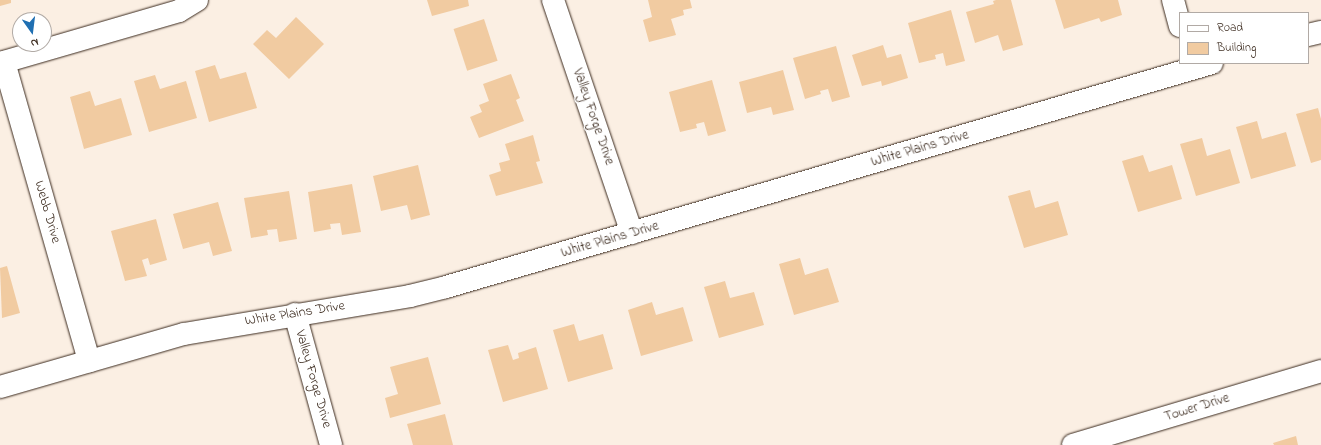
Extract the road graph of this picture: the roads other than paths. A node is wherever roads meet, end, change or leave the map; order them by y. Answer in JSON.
{"nodes":[{"id":1,"x":197,"y":0,"type":"edge"},
{"id":2,"x":553,"y":0,"type":"edge"},
{"id":3,"x":1173,"y":0,"type":"edge"},
{"id":4,"x":1179,"y":22,"type":"edge"},
{"id":5,"x":1321,"y":32,"type":"edge"},
{"id":6,"x":1309,"y":35,"type":"edge"},
{"id":7,"x":2,"y":62,"type":"edge"},
{"id":8,"x":1198,"y":65,"type":"edge"},
{"id":9,"x":632,"y":233,"type":"junction"},
{"id":10,"x":294,"y":314,"type":"junction"},
{"id":11,"x":89,"y":361,"type":"junction"},
{"id":12,"x":1321,"y":371,"type":"edge"},
{"id":13,"x":0,"y":387,"type":"edge"},
{"id":14,"x":331,"y":445,"type":"edge"},
{"id":15,"x":1073,"y":445,"type":"edge"}],
"edges":[{"from":1,"to":7,"type":"street"},
{"from":2,"to":9,"type":"street","name":"Valley Forge Drive"},
{"from":3,"to":4,"type":"street"},
{"from":5,"to":6,"type":"street"},
{"from":7,"to":11,"type":"street","name":"Webb Drive"},
{"from":8,"to":9,"type":"street","name":"White Plains Drive"},
{"from":9,"to":10,"type":"street","name":"White Plains Drive"},
{"from":10,"to":11,"type":"street","name":"White Plains Drive"},
{"from":10,"to":14,"type":"street","name":"Valley Forge Drive"},
{"from":11,"to":13,"type":"street","name":"White Plains Drive"},
{"from":12,"to":15,"type":"street","name":"Tower Drive"}]}
